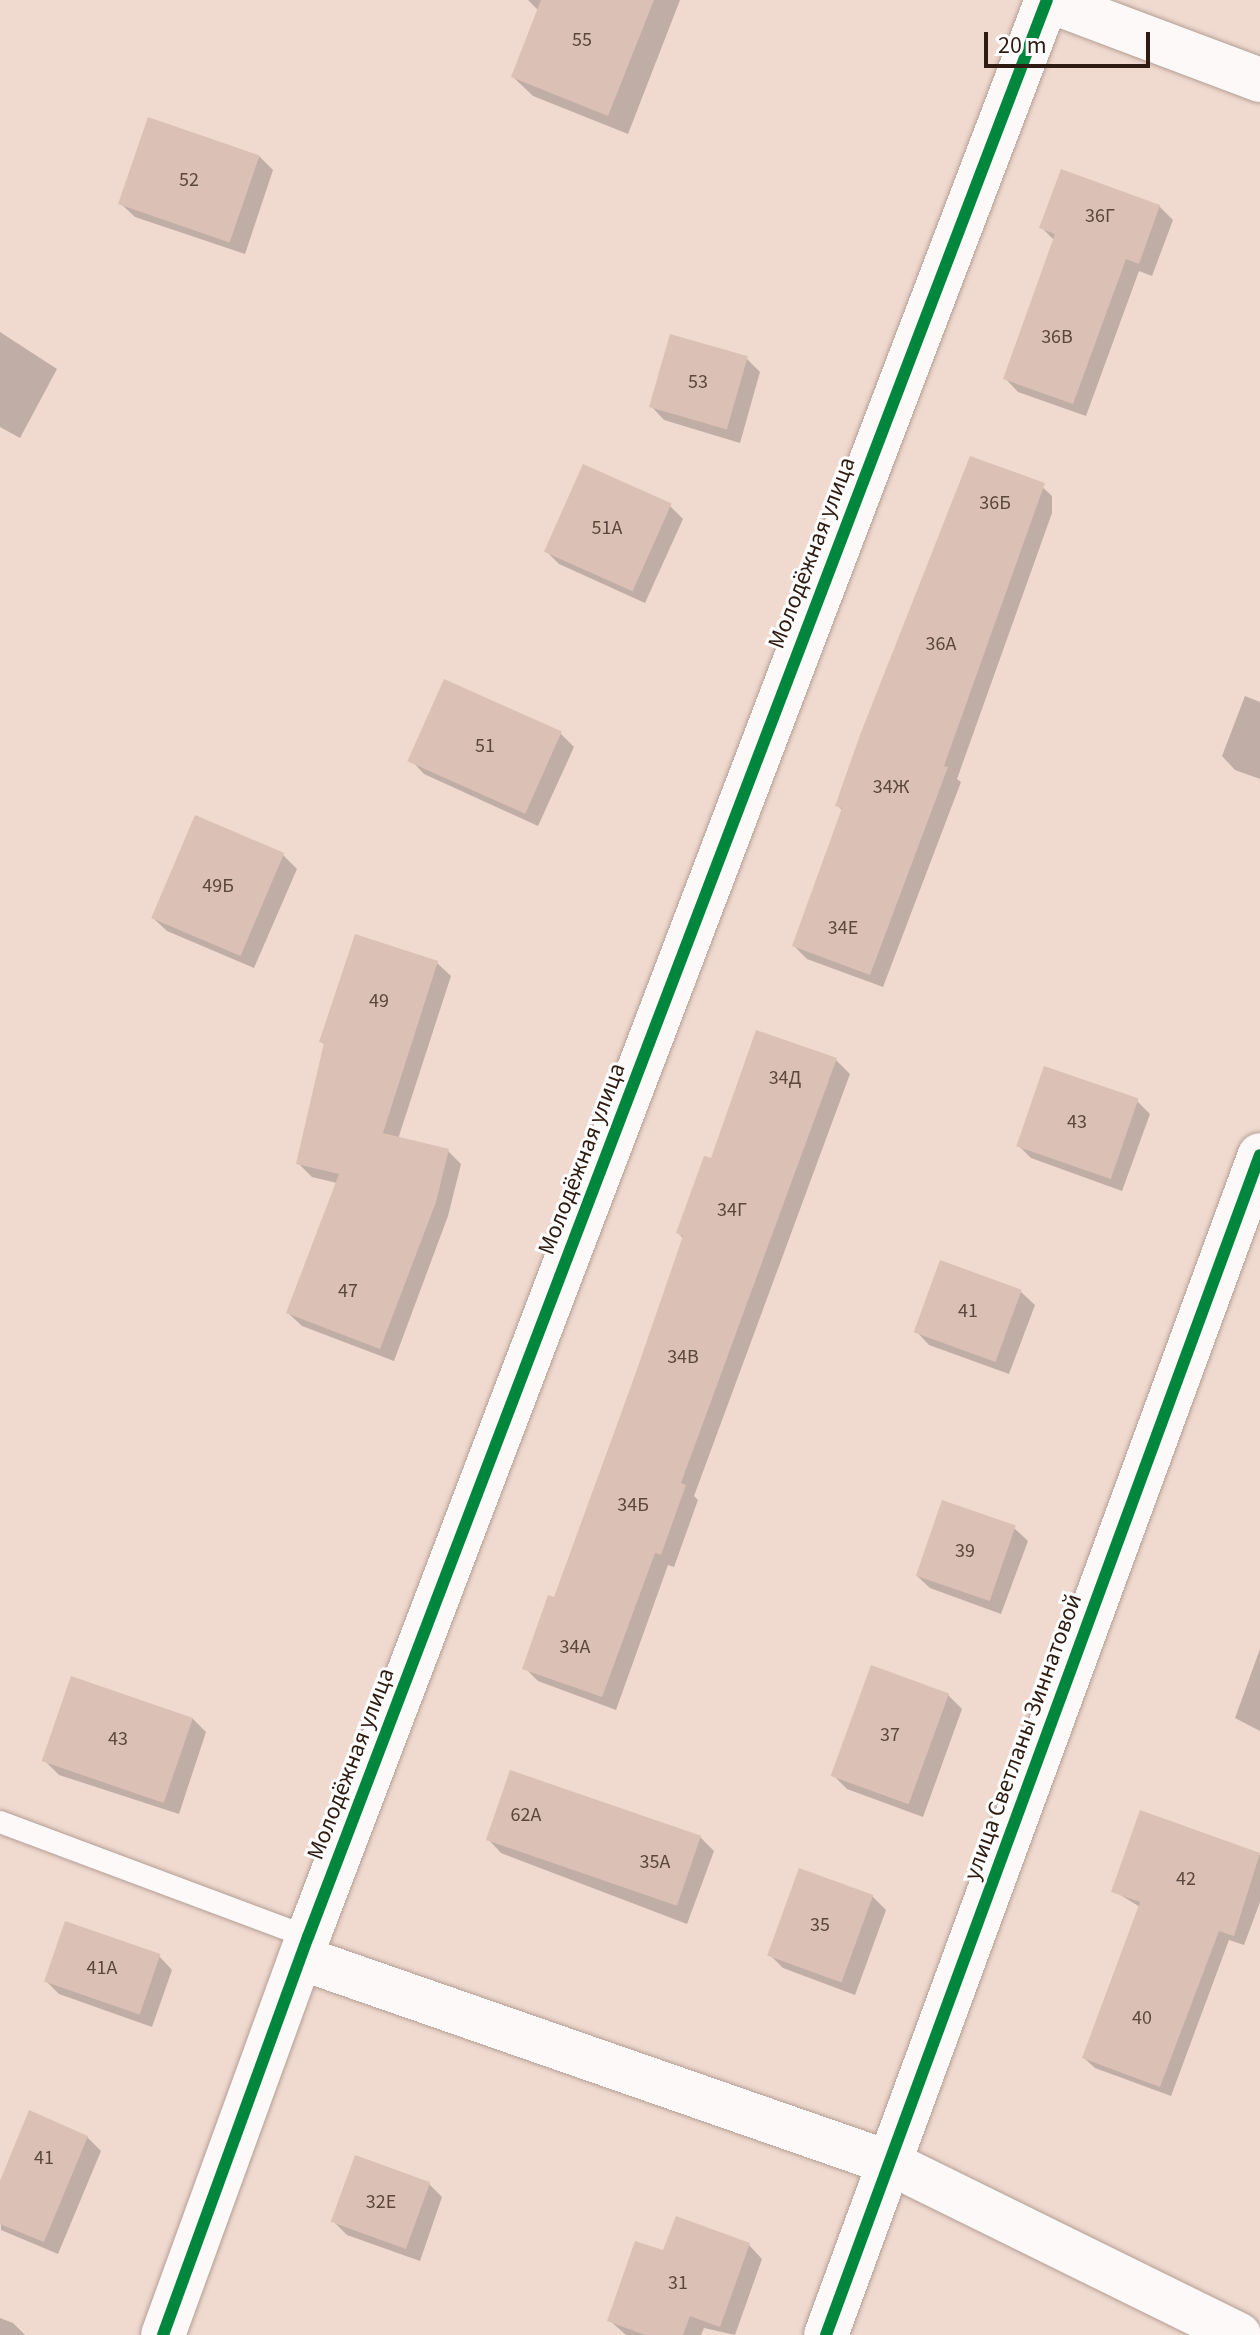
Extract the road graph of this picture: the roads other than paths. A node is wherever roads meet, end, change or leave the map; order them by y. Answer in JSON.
{"nodes":[{"id":1,"x":1047,"y":0,"type":"edge"},
{"id":2,"x":1260,"y":80,"type":"edge"},
{"id":3,"x":1260,"y":1155,"type":"edge"},
{"id":4,"x":0,"y":1822,"type":"edge"},
{"id":5,"x":304,"y":1948,"type":"junction"},
{"id":6,"x":890,"y":2163,"type":"junction"},
{"id":7,"x":163,"y":2335,"type":"edge"},
{"id":8,"x":826,"y":2335,"type":"edge"},
{"id":9,"x":1239,"y":2335,"type":"edge"}],
"edges":[{"from":1,"to":2,"type":"street"},
{"from":1,"to":5,"type":"street","name":"Молодёжная улица"},
{"from":3,"to":6,"type":"street","name":"улица Светланы Зиннатовой"},
{"from":4,"to":5,"type":"lane"},
{"from":5,"to":6,"type":"street"},
{"from":5,"to":7,"type":"street","name":"Молодёжная улица"},
{"from":6,"to":8,"type":"street","name":"улица Светланы Зиннатовой"},
{"from":6,"to":9,"type":"street"}]}
